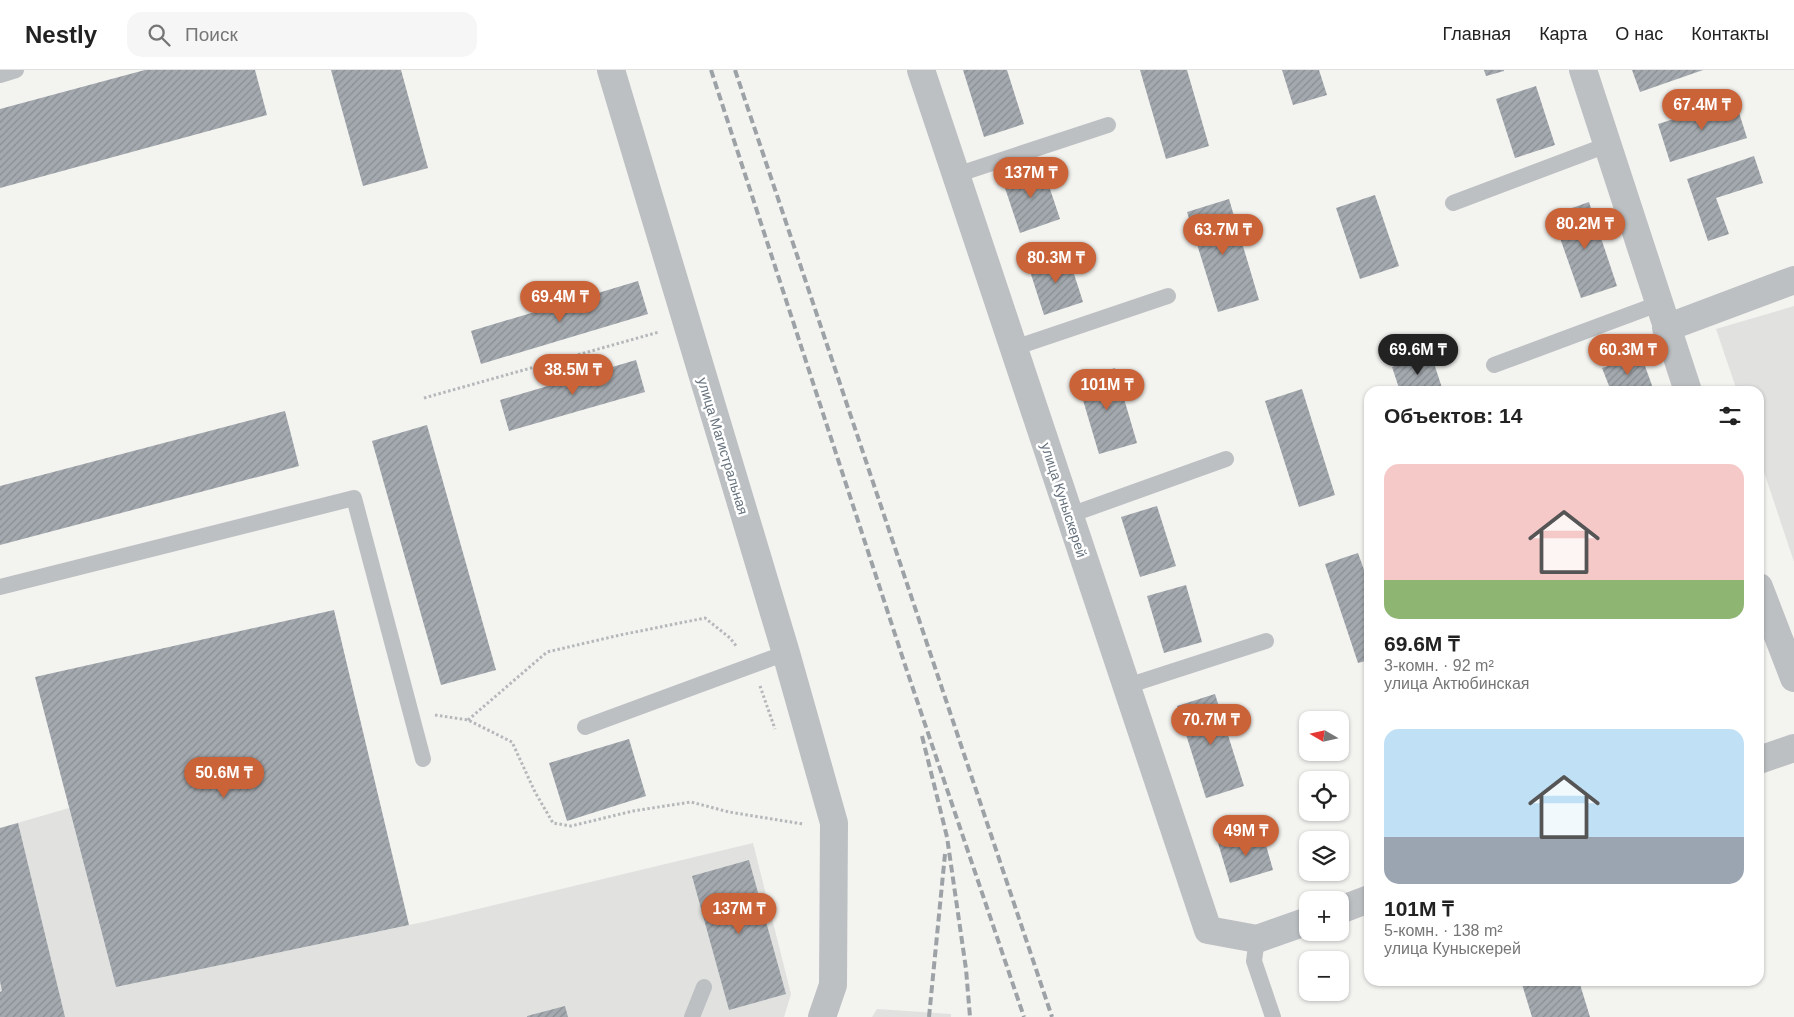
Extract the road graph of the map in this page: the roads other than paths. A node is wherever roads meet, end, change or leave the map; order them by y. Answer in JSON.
{"nodes":[{"id":1,"x":16,"y":70,"type":"edge"},
{"id":2,"x":611,"y":70,"type":"edge"},
{"id":3,"x":921,"y":70,"type":"edge"},
{"id":4,"x":1583,"y":70,"type":"edge"},
{"id":5,"x":0,"y":75,"type":"edge"},
{"id":6,"x":1108,"y":125,"type":"dead end"},
{"id":7,"x":1607,"y":145,"type":"junction"},
{"id":8,"x":956,"y":174,"type":"junction"},
{"id":9,"x":1453,"y":203,"type":"dead end"},
{"id":10,"x":1794,"y":280,"type":"edge"},
{"id":11,"x":1168,"y":296,"type":"dead end"},
{"id":12,"x":1662,"y":316,"type":"junction"},
{"id":13,"x":1014,"y":348,"type":"junction"},
{"id":14,"x":1494,"y":364,"type":"dead end"},
{"id":15,"x":1686,"y":386,"type":"edge"},
{"id":16,"x":1226,"y":459,"type":"dead end"},
{"id":17,"x":1070,"y":516,"type":"junction"},
{"id":18,"x":0,"y":587,"type":"edge"},
{"id":19,"x":1764,"y":600,"type":"edge"},
{"id":20,"x":1266,"y":641,"type":"dead end"},
{"id":21,"x":786,"y":653,"type":"junction"},
{"id":22,"x":1794,"y":678,"type":"edge"},
{"id":23,"x":1127,"y":686,"type":"junction"},
{"id":24,"x":585,"y":727,"type":"dead end"},
{"id":25,"x":1794,"y":748,"type":"edge"},
{"id":26,"x":1764,"y":758,"type":"edge"},
{"id":27,"x":422,"y":759,"type":"dead end"},
{"id":28,"x":1364,"y":901,"type":"edge"},
{"id":29,"x":1349,"y":907,"type":"edge"},
{"id":30,"x":1299,"y":924,"type":"edge"},
{"id":31,"x":1258,"y":939,"type":"junction"},
{"id":32,"x":704,"y":987,"type":"dead end"},
{"id":33,"x":692,"y":1017,"type":"edge"},
{"id":34,"x":822,"y":1017,"type":"edge"},
{"id":35,"x":1273,"y":1017,"type":"edge"}],
"edges":[{"from":1,"to":5,"type":"lane"},
{"from":2,"to":21,"type":"street","name":"улица Магистральная"},
{"from":3,"to":8,"type":"street","name":"улица Куныскерей"},
{"from":4,"to":7,"type":"street"},
{"from":6,"to":8,"type":"lane"},
{"from":7,"to":9,"type":"lane"},
{"from":7,"to":12,"type":"street"},
{"from":8,"to":13,"type":"street","name":"улица Куныскерей"},
{"from":10,"to":12,"type":"street"},
{"from":11,"to":13,"type":"lane"},
{"from":12,"to":14,"type":"lane"},
{"from":12,"to":15,"type":"street"},
{"from":13,"to":17,"type":"street","name":"улица Куныскерей"},
{"from":16,"to":17,"type":"lane"},
{"from":17,"to":23,"type":"street","name":"улица Куныскерей"},
{"from":18,"to":27,"type":"lane"},
{"from":19,"to":22,"type":"street"},
{"from":20,"to":23,"type":"lane"},
{"from":21,"to":24,"type":"lane"},
{"from":21,"to":34,"type":"street","name":"улица Магистральная"},
{"from":23,"to":31,"type":"street","name":"улица Куныскерей"},
{"from":25,"to":26,"type":"street"},
{"from":28,"to":29,"type":"street"},
{"from":30,"to":31,"type":"street"},
{"from":31,"to":35,"type":"lane"},
{"from":32,"to":33,"type":"lane"}]}
